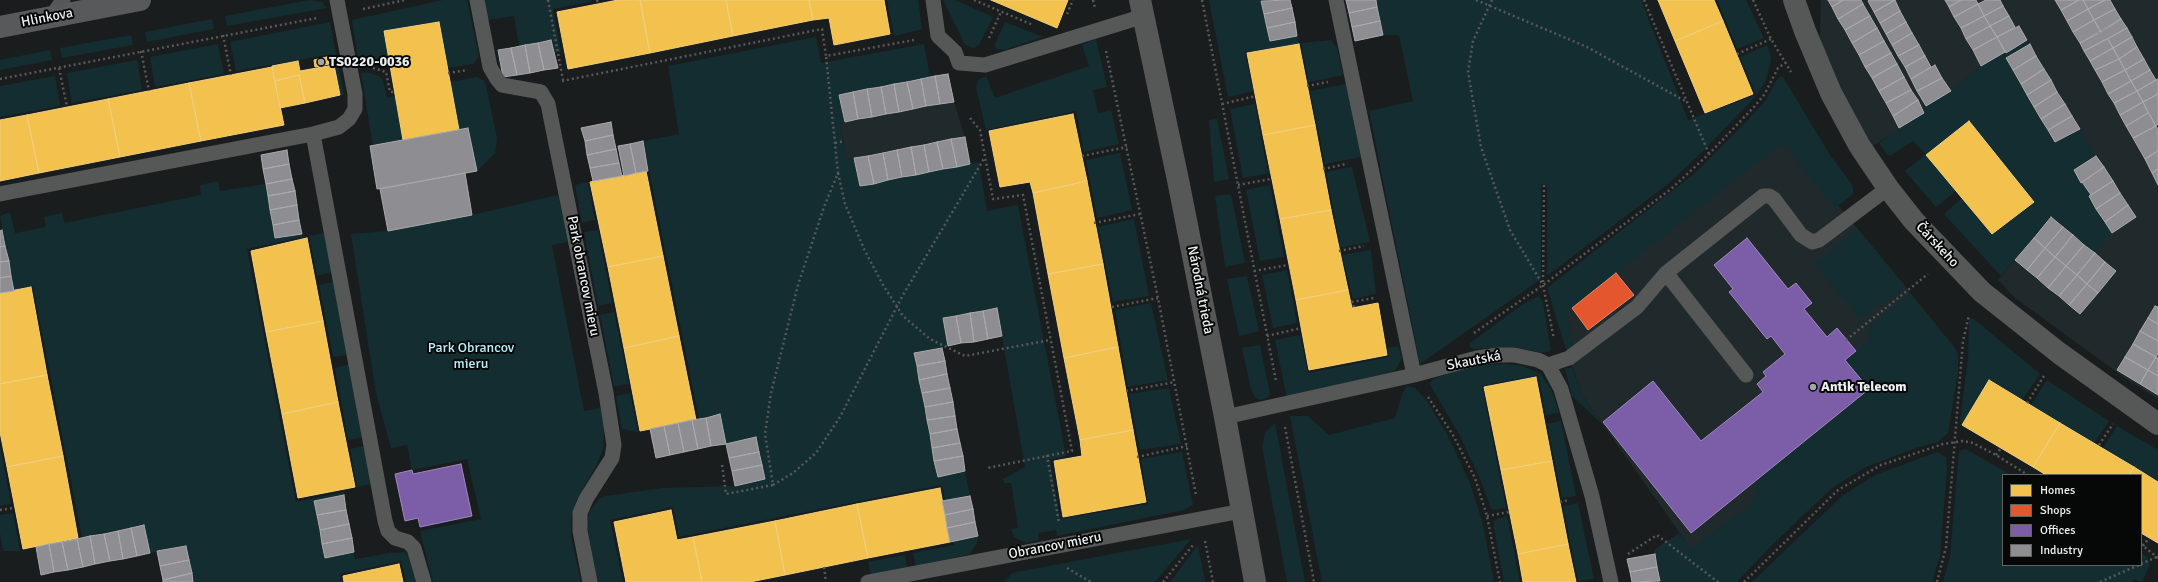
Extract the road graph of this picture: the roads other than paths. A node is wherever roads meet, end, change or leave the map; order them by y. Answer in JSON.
{"nodes":[{"id":1,"x":140,"y":0,"type":"edge"},
{"id":2,"x":477,"y":0,"type":"edge"},
{"id":3,"x":932,"y":0,"type":"edge"},
{"id":4,"x":1336,"y":0,"type":"edge"},
{"id":5,"x":1794,"y":0,"type":"edge"},
{"id":6,"x":338,"y":7,"type":"edge"},
{"id":7,"x":57,"y":8,"type":"edge"},
{"id":8,"x":1142,"y":8,"type":"edge"},
{"id":9,"x":0,"y":27,"type":"edge"},
{"id":10,"x":313,"y":134,"type":"junction"},
{"id":11,"x":1888,"y":188,"type":"junction"},
{"id":12,"x":0,"y":194,"type":"edge"},
{"id":13,"x":1666,"y":273,"type":"junction"},
{"id":14,"x":1548,"y":365,"type":"junction"},
{"id":15,"x":1414,"y":375,"type":"junction"},
{"id":16,"x":1746,"y":375,"type":"dead end"},
{"id":17,"x":1225,"y":416,"type":"junction"},
{"id":18,"x":2158,"y":424,"type":"edge"},
{"id":19,"x":1242,"y":511,"type":"junction"},
{"id":20,"x":424,"y":582,"type":"edge"},
{"id":21,"x":590,"y":582,"type":"edge"},
{"id":22,"x":868,"y":582,"type":"edge"},
{"id":23,"x":1255,"y":582,"type":"edge"},
{"id":24,"x":1611,"y":582,"type":"edge"}],
"edges":[{"from":1,"to":7,"type":"main road","name":"Hlinkova"},
{"from":2,"to":21,"type":"lane","name":"Park obrancov mieru"},
{"from":3,"to":8,"type":"lane"},
{"from":4,"to":15,"type":"lane"},
{"from":5,"to":11,"type":"street","name":"Čárskeho"},
{"from":6,"to":10,"type":"lane"},
{"from":7,"to":9,"type":"main road","name":"Hlinkova"},
{"from":8,"to":17,"type":"street","name":"Národná trieda"},
{"from":10,"to":12,"type":"lane"},
{"from":10,"to":20,"type":"lane"},
{"from":11,"to":13,"type":"lane"},
{"from":11,"to":18,"type":"street","name":"Čárskeho"},
{"from":13,"to":14,"type":"lane"},
{"from":13,"to":16,"type":"lane"},
{"from":14,"to":15,"type":"lane","name":"Skautská"},
{"from":14,"to":24,"type":"lane"},
{"from":15,"to":17,"type":"lane","name":"Skautská"},
{"from":17,"to":19,"type":"street","name":"Národná trieda"},
{"from":19,"to":22,"type":"lane","name":"Obrancov mieru"},
{"from":19,"to":23,"type":"street","name":"Národná trieda"}]}
